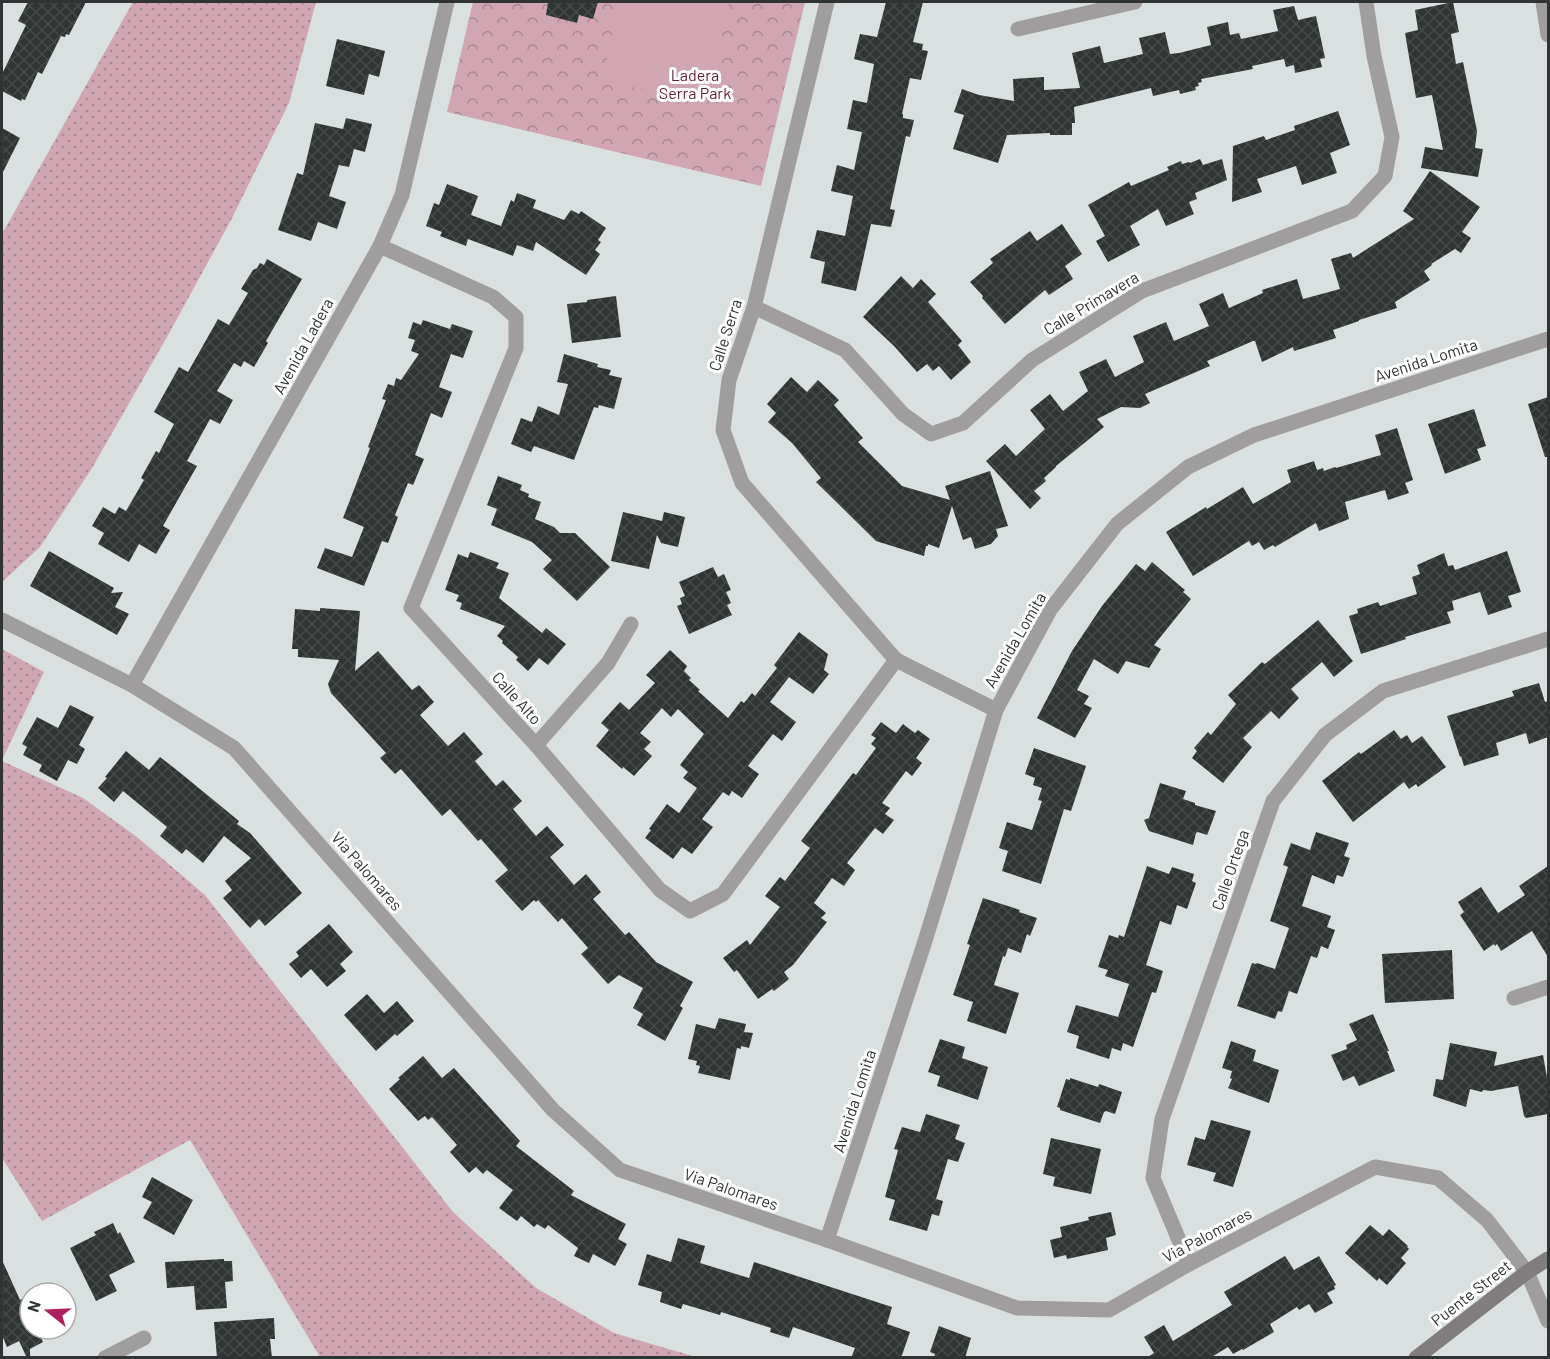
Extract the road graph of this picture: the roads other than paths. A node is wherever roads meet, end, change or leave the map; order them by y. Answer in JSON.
{"nodes":[{"id":1,"x":447,"y":2,"type":"edge"},
{"id":2,"x":827,"y":2,"type":"edge"},
{"id":3,"x":1135,"y":2,"type":"edge"},
{"id":4,"x":1366,"y":2,"type":"edge"},
{"id":5,"x":1543,"y":2,"type":"edge"},
{"id":6,"x":1018,"y":29,"type":"dead end"},
{"id":7,"x":1548,"y":35,"type":"edge"},
{"id":8,"x":380,"y":246,"type":"junction"},
{"id":9,"x":754,"y":307,"type":"junction"},
{"id":10,"x":1548,"y":339,"type":"edge"},
{"id":11,"x":2,"y":620,"type":"edge"},
{"id":12,"x":631,"y":624,"type":"dead end"},
{"id":13,"x":1548,"y":639,"type":"edge"},
{"id":14,"x":896,"y":660,"type":"junction"},
{"id":15,"x":132,"y":685,"type":"junction"},
{"id":16,"x":996,"y":710,"type":"junction"},
{"id":17,"x":536,"y":745,"type":"junction"},
{"id":18,"x":1548,"y":987,"type":"edge"},
{"id":19,"x":1514,"y":998,"type":"dead end"},
{"id":20,"x":827,"y":1240,"type":"junction"},
{"id":21,"x":1548,"y":1259,"type":"edge"},
{"id":22,"x":1190,"y":1264,"type":"junction"},
{"id":23,"x":1527,"y":1272,"type":"junction"},
{"id":24,"x":1548,"y":1321,"type":"edge"},
{"id":25,"x":144,"y":1338,"type":"dead end"},
{"id":26,"x":105,"y":1358,"type":"edge"},
{"id":27,"x":1416,"y":1358,"type":"edge"}],
"edges":[{"from":1,"to":8,"type":"street","name":"Avenida Ladera"},
{"from":2,"to":9,"type":"street","name":"Calle Serra"},
{"from":3,"to":6,"type":"street"},
{"from":4,"to":9,"type":"street","name":"Calle Primavera"},
{"from":5,"to":7,"type":"street"},
{"from":8,"to":15,"type":"street","name":"Avenida Ladera"},
{"from":8,"to":17,"type":"street","name":"Calle Alto"},
{"from":9,"to":14,"type":"street","name":"Calle Serra"},
{"from":10,"to":16,"type":"street","name":"Avenida Lomita"},
{"from":11,"to":15,"type":"street","name":"Via Palomares"},
{"from":12,"to":17,"type":"street"},
{"from":13,"to":22,"type":"street","name":"Calle Ortega"},
{"from":14,"to":16,"type":"street","name":"Calle Serra"},
{"from":14,"to":17,"type":"street","name":"Calle Alto"},
{"from":15,"to":20,"type":"street","name":"Via Palomares"},
{"from":16,"to":20,"type":"street","name":"Avenida Lomita"},
{"from":18,"to":19,"type":"street"},
{"from":20,"to":22,"type":"street","name":"Via Palomares"},
{"from":21,"to":23,"type":"street","name":"Puente Street"},
{"from":22,"to":23,"type":"street","name":"Via Palomares"},
{"from":23,"to":24,"type":"street","name":"Via Palomares"},
{"from":23,"to":27,"type":"street","name":"Puente Street"},
{"from":25,"to":26,"type":"street"}]}
